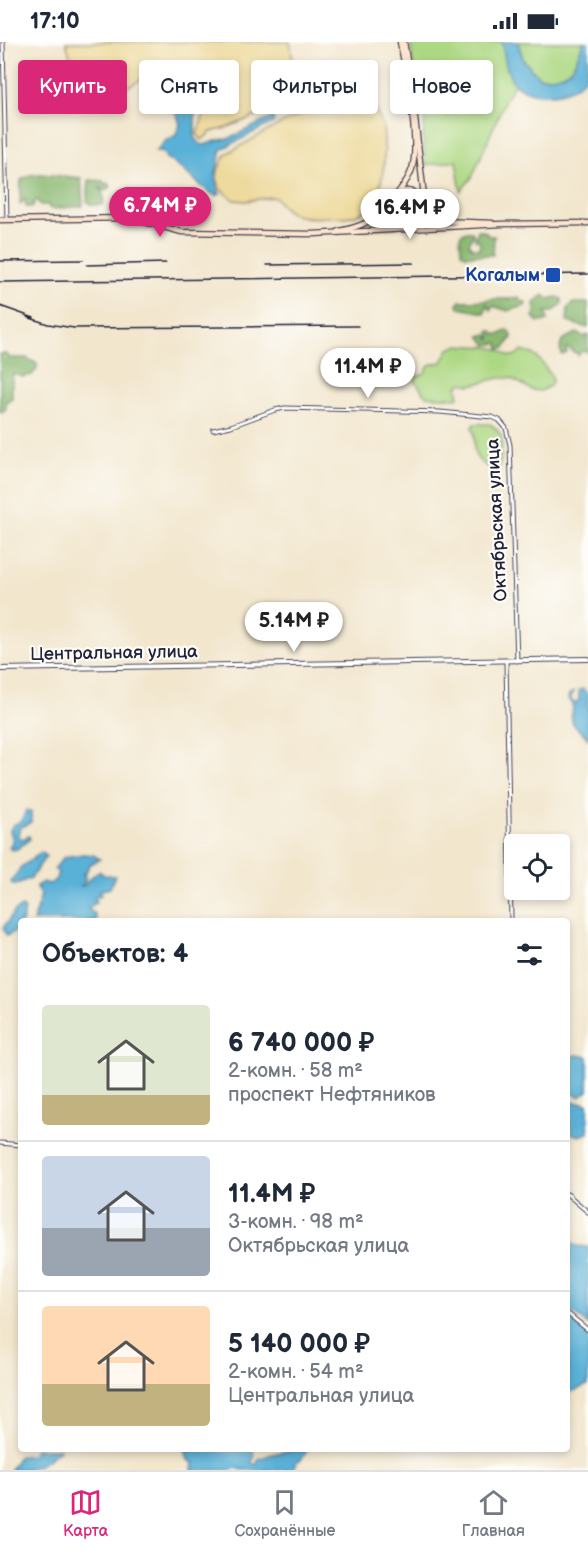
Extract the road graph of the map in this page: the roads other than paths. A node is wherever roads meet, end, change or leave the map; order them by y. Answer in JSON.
{"nodes":[{"id":1,"x":3,"y":42,"type":"edge"},
{"id":2,"x":402,"y":42,"type":"edge"},
{"id":3,"x":2,"y":101,"type":"edge"},
{"id":4,"x":397,"y":194,"type":"junction"},
{"id":5,"x":391,"y":201,"type":"junction"},
{"id":6,"x":425,"y":206,"type":"junction"},
{"id":7,"x":0,"y":220,"type":"edge"},
{"id":8,"x":7,"y":220,"type":"junction"},
{"id":9,"x":588,"y":223,"type":"edge"},
{"id":10,"x":501,"y":224,"type":"junction"},
{"id":11,"x":409,"y":227,"type":"junction"},
{"id":12,"x":424,"y":228,"type":"junction"},
{"id":13,"x":394,"y":230,"type":"junction"},
{"id":14,"x":313,"y":234,"type":"junction"},
{"id":15,"x":213,"y":430,"type":"dead end"},
{"id":16,"x":588,"y":659,"type":"edge"},
{"id":17,"x":506,"y":661,"type":"junction"},
{"id":18,"x":517,"y":661,"type":"junction"},
{"id":19,"x":0,"y":669,"type":"edge"},
{"id":20,"x":511,"y":918,"type":"edge"},
{"id":21,"x":0,"y":1143,"type":"edge"},
{"id":22,"x":18,"y":1145,"type":"edge"},
{"id":23,"x":570,"y":1197,"type":"edge"},
{"id":24,"x":588,"y":1212,"type":"edge"},
{"id":25,"x":570,"y":1315,"type":"edge"},
{"id":26,"x":588,"y":1330,"type":"edge"}],
"edges":[{"from":1,"to":3,"type":"street"},
{"from":2,"to":4,"type":"main road"},
{"from":2,"to":6,"type":"main road"},
{"from":3,"to":8,"type":"street"},
{"from":4,"to":5,"type":"main road"},
{"from":4,"to":6,"type":"main road"},
{"from":5,"to":11,"type":"main road"},
{"from":5,"to":14,"type":"main road"},
{"from":6,"to":10,"type":"main road"},
{"from":6,"to":11,"type":"main road"},
{"from":7,"to":8,"type":"main road"},
{"from":8,"to":14,"type":"main road"},
{"from":9,"to":10,"type":"main road"},
{"from":10,"to":12,"type":"main road"},
{"from":11,"to":12,"type":"main road"},
{"from":11,"to":13,"type":"main road"},
{"from":12,"to":13,"type":"main road"},
{"from":13,"to":14,"type":"main road"},
{"from":15,"to":18,"type":"street","name":"Октябрьская улица"},
{"from":16,"to":18,"type":"street","name":"Центральная улица"},
{"from":17,"to":18,"type":"street","name":"Центральная улица"},
{"from":17,"to":19,"type":"street","name":"Центральная улица"},
{"from":17,"to":20,"type":"street"},
{"from":21,"to":22,"type":"street"},
{"from":23,"to":24,"type":"street"},
{"from":25,"to":26,"type":"street"}]}
